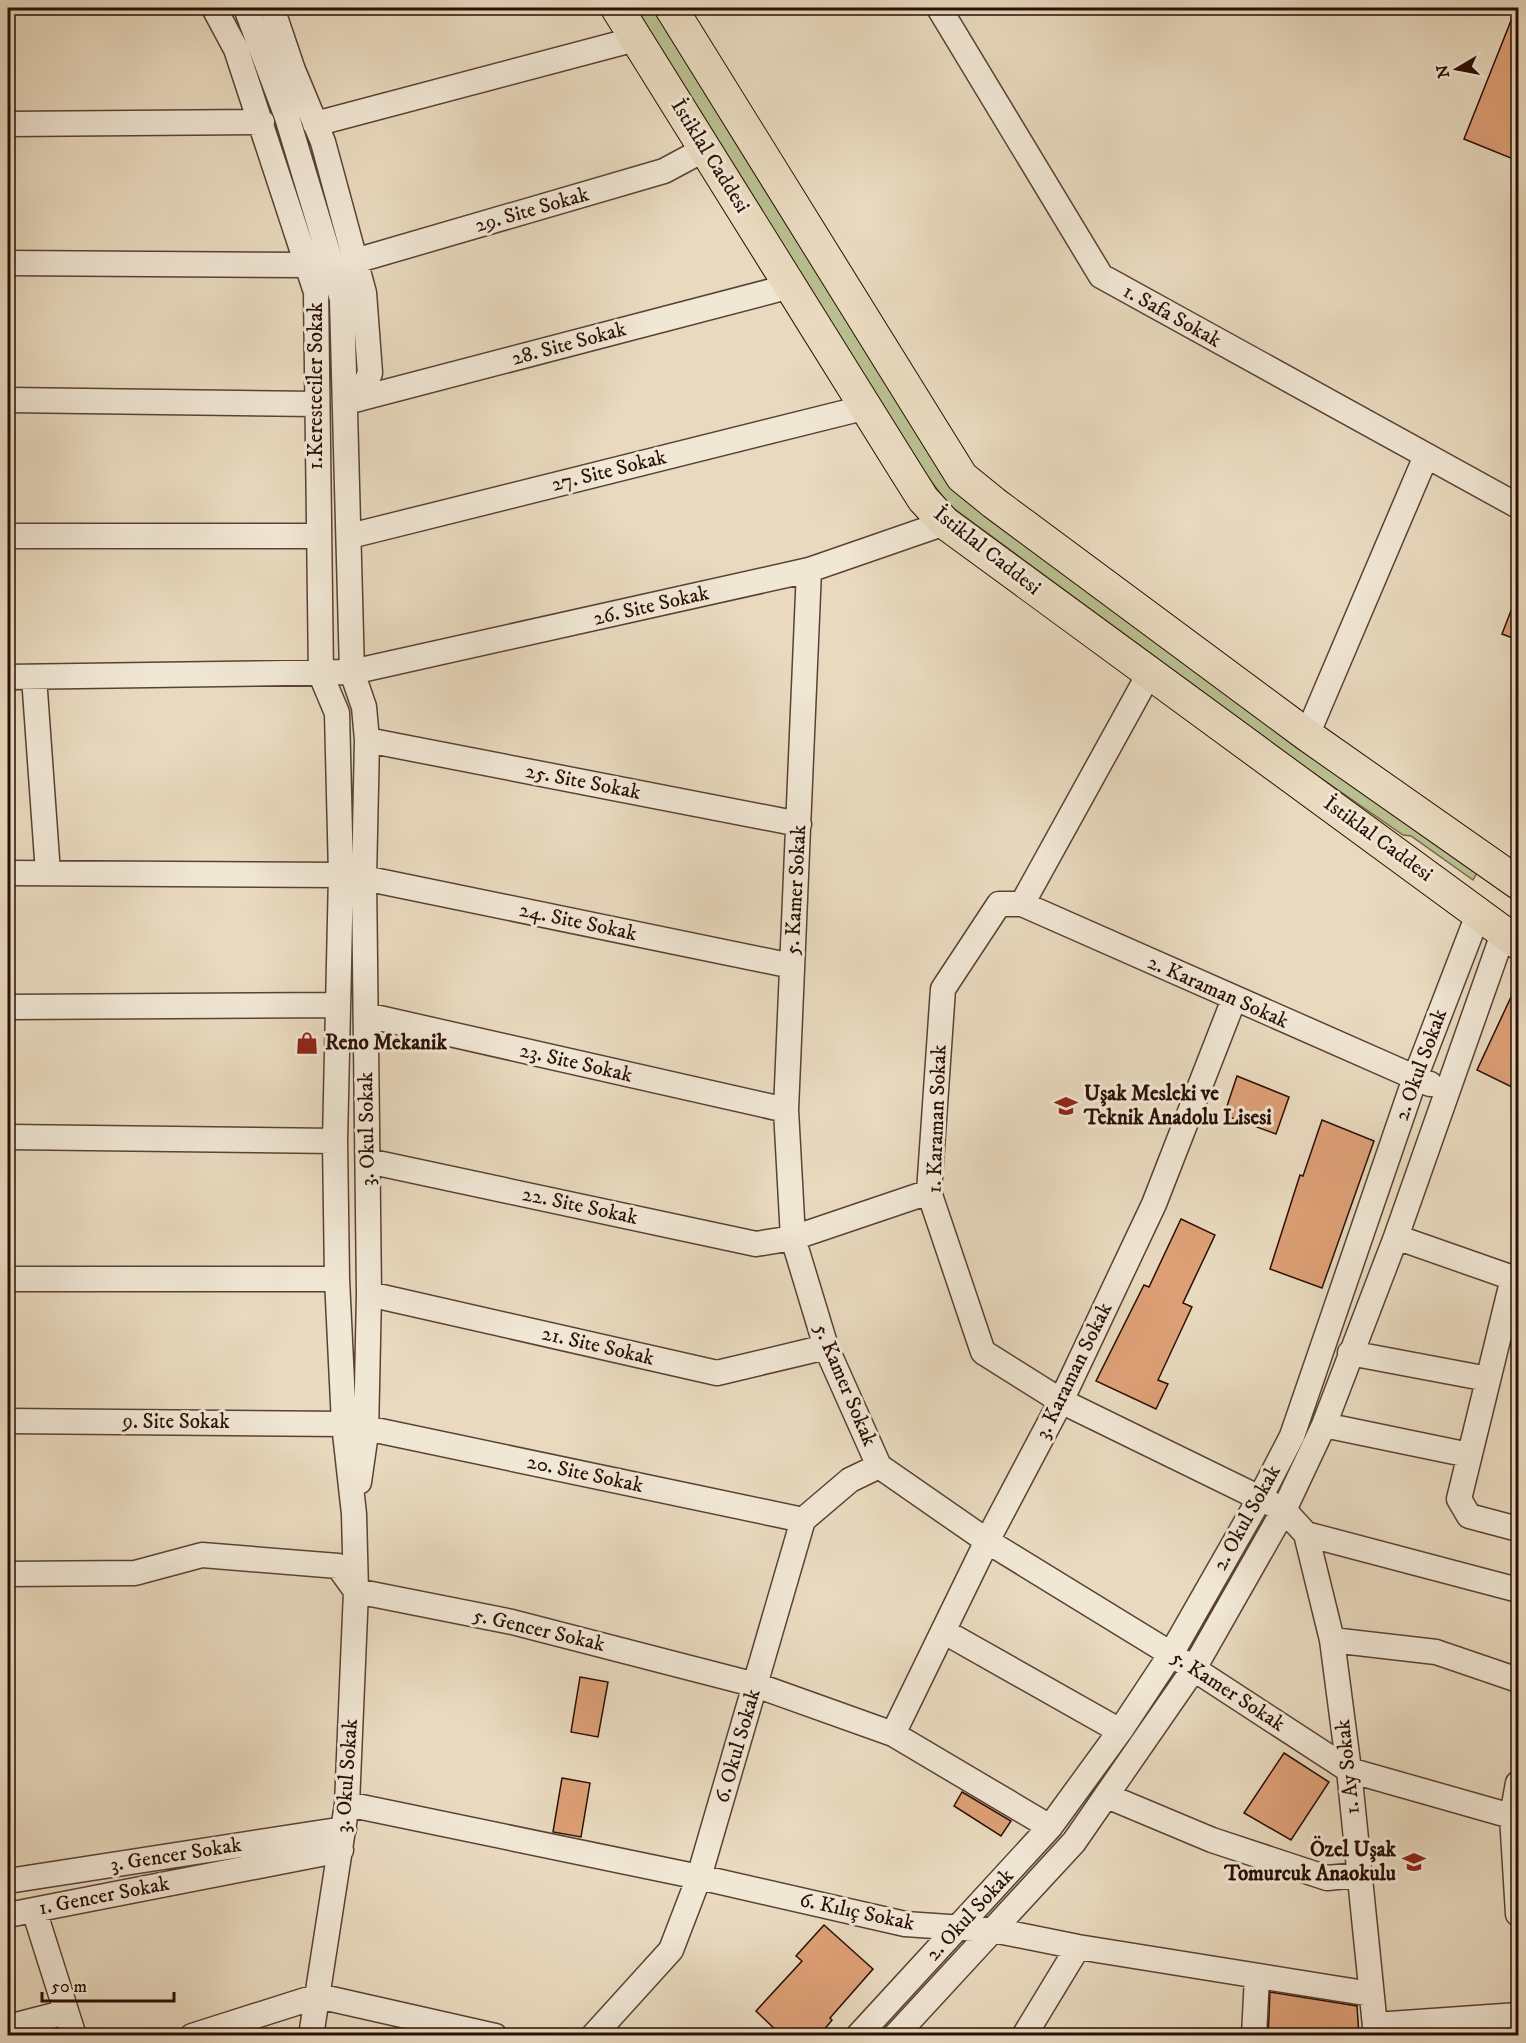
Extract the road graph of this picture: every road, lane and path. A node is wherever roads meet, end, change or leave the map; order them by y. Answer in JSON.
{"nodes":[{"id":1,"x":214,"y":8,"type":"edge"},
{"id":2,"x":246,"y":8,"type":"edge"},
{"id":3,"x":272,"y":8,"type":"edge"},
{"id":4,"x":617,"y":8,"type":"edge"},
{"id":5,"x":671,"y":8,"type":"edge"},
{"id":6,"x":939,"y":8,"type":"edge"},
{"id":7,"x":636,"y":39,"type":"junction"},
{"id":8,"x":262,"y":122,"type":"junction"},
{"id":9,"x":8,"y":124,"type":"edge"},
{"id":10,"x":315,"y":124,"type":"junction"},
{"id":11,"x":705,"y":149,"type":"junction"},
{"id":12,"x":355,"y":261,"type":"junction"},
{"id":13,"x":8,"y":263,"type":"edge"},
{"id":14,"x":308,"y":265,"type":"junction"},
{"id":15,"x":791,"y":286,"type":"junction"},
{"id":16,"x":8,"y":400,"type":"edge"},
{"id":17,"x":353,"y":401,"type":"junction"},
{"id":18,"x":316,"y":404,"type":"junction"},
{"id":19,"x":867,"y":407,"type":"junction"},
{"id":20,"x":1426,"y":456,"type":"junction"},
{"id":21,"x":1518,"y":506,"type":"edge"},
{"id":22,"x":945,"y":522,"type":"junction"},
{"id":23,"x":8,"y":536,"type":"edge"},
{"id":24,"x":317,"y":536,"type":"junction"},
{"id":25,"x":350,"y":536,"type":"junction"},
{"id":26,"x":808,"y":570,"type":"junction"},
{"id":27,"x":352,"y":672,"type":"junction"},
{"id":28,"x":1149,"y":674,"type":"junction"},
{"id":29,"x":321,"y":675,"type":"junction"},
{"id":30,"x":8,"y":677,"type":"edge"},
{"id":31,"x":34,"y":677,"type":"junction"},
{"id":32,"x":1307,"y":735,"type":"junction"},
{"id":33,"x":367,"y":740,"type":"junction"},
{"id":34,"x":799,"y":824,"type":"junction"},
{"id":35,"x":8,"y":873,"type":"edge"},
{"id":36,"x":48,"y":873,"type":"junction"},
{"id":37,"x":352,"y":876,"type":"junction"},
{"id":38,"x":1517,"y":876,"type":"edge"},
{"id":39,"x":1022,"y":904,"type":"junction"},
{"id":40,"x":1479,"y":912,"type":"junction"},
{"id":41,"x":1511,"y":937,"type":"edge"},
{"id":42,"x":792,"y":966,"type":"junction"},
{"id":43,"x":1234,"y":999,"type":"junction"},
{"id":44,"x":337,"y":1005,"type":"junction"},
{"id":45,"x":8,"y":1007,"type":"edge"},
{"id":46,"x":366,"y":1015,"type":"junction"},
{"id":47,"x":1415,"y":1078,"type":"junction"},
{"id":48,"x":1446,"y":1090,"type":"junction"},
{"id":49,"x":786,"y":1110,"type":"junction"},
{"id":50,"x":8,"y":1137,"type":"edge"},
{"id":51,"x":335,"y":1141,"type":"junction"},
{"id":52,"x":368,"y":1161,"type":"junction"},
{"id":53,"x":929,"y":1192,"type":"junction"},
{"id":54,"x":793,"y":1238,"type":"junction"},
{"id":55,"x":1396,"y":1238,"type":"junction"},
{"id":56,"x":8,"y":1279,"type":"edge"},
{"id":57,"x":337,"y":1279,"type":"junction"},
{"id":58,"x":1517,"y":1284,"type":"edge"},
{"id":59,"x":369,"y":1294,"type":"junction"},
{"id":60,"x":826,"y":1347,"type":"junction"},
{"id":61,"x":1350,"y":1353,"type":"junction"},
{"id":62,"x":1488,"y":1379,"type":"junction"},
{"id":63,"x":1061,"y":1401,"type":"junction"},
{"id":64,"x":8,"y":1421,"type":"edge"},
{"id":65,"x":1324,"y":1425,"type":"junction"},
{"id":66,"x":355,"y":1426,"type":"junction"},
{"id":67,"x":1469,"y":1455,"type":"junction"},
{"id":68,"x":879,"y":1466,"type":"junction"},
{"id":69,"x":1260,"y":1498,"type":"junction"},
{"id":70,"x":1284,"y":1510,"type":"junction"},
{"id":71,"x":803,"y":1520,"type":"junction"},
{"id":72,"x":1518,"y":1529,"type":"edge"},
{"id":73,"x":1306,"y":1534,"type":"junction"},
{"id":74,"x":987,"y":1541,"type":"junction"},
{"id":75,"x":8,"y":1574,"type":"edge"},
{"id":76,"x":1518,"y":1590,"type":"edge"},
{"id":77,"x":356,"y":1591,"type":"junction"},
{"id":78,"x":943,"y":1631,"type":"junction"},
{"id":79,"x":1332,"y":1640,"type":"junction"},
{"id":80,"x":1171,"y":1654,"type":"junction"},
{"id":81,"x":1193,"y":1670,"type":"junction"},
{"id":82,"x":1518,"y":1680,"type":"edge"},
{"id":83,"x":756,"y":1685,"type":"junction"},
{"id":84,"x":1120,"y":1731,"type":"junction"},
{"id":85,"x":892,"y":1734,"type":"junction"},
{"id":86,"x":1349,"y":1770,"type":"junction"},
{"id":87,"x":1518,"y":1783,"type":"edge"},
{"id":88,"x":1107,"y":1796,"type":"junction"},
{"id":89,"x":347,"y":1804,"type":"junction"},
{"id":90,"x":1515,"y":1817,"type":"edge"},
{"id":91,"x":1050,"y":1827,"type":"junction"},
{"id":92,"x":343,"y":1840,"type":"junction"},
{"id":93,"x":1359,"y":1875,"type":"junction"},
{"id":94,"x":699,"y":1876,"type":"junction"},
{"id":95,"x":8,"y":1881,"type":"edge"},
{"id":96,"x":34,"y":1910,"type":"junction"},
{"id":97,"x":1518,"y":1914,"type":"edge"},
{"id":98,"x":8,"y":1915,"type":"edge"},
{"id":99,"x":957,"y":1929,"type":"junction"},
{"id":100,"x":993,"y":1930,"type":"junction"},
{"id":101,"x":1078,"y":1947,"type":"junction"},
{"id":102,"x":1257,"y":1976,"type":"junction"},
{"id":103,"x":1371,"y":1994,"type":"junction"},
{"id":104,"x":318,"y":1996,"type":"junction"},
{"id":105,"x":66,"y":2012,"type":"junction"},
{"id":106,"x":1518,"y":2015,"type":"edge"},
{"id":107,"x":8,"y":2027,"type":"edge"},
{"id":108,"x":1375,"y":2030,"type":"edge"},
{"id":109,"x":306,"y":2034,"type":"edge"},
{"id":110,"x":74,"y":2036,"type":"edge"},
{"id":111,"x":192,"y":2036,"type":"edge"},
{"id":112,"x":495,"y":2036,"type":"edge"},
{"id":113,"x":593,"y":2036,"type":"edge"},
{"id":114,"x":858,"y":2036,"type":"edge"},
{"id":115,"x":895,"y":2036,"type":"edge"},
{"id":116,"x":1024,"y":2036,"type":"edge"},
{"id":117,"x":1254,"y":2036,"type":"edge"}],
"edges":[{"from":1,"to":8,"type":"street","name":"1.Keresteciler Sokak"},
{"from":2,"to":17,"type":"street","name":"1.Keresteciler Sokak"},
{"from":3,"to":10,"type":"street"},
{"from":4,"to":7,"type":"main road","name":"İstiklal Caddesi"},
{"from":5,"to":32,"type":"main road","name":"İstiklal Caddesi"},
{"from":6,"to":20,"type":"street","name":"1. Safa Sokak"},
{"from":7,"to":10,"type":"street"},
{"from":7,"to":11,"type":"main road","name":"İstiklal Caddesi"},
{"from":8,"to":9,"type":"street"},
{"from":8,"to":14,"type":"street","name":"1.Keresteciler Sokak"},
{"from":10,"to":12,"type":"street"},
{"from":11,"to":12,"type":"street","name":"29. Site Sokak"},
{"from":11,"to":15,"type":"main road","name":"İstiklal Caddesi"},
{"from":12,"to":17,"type":"street"},
{"from":13,"to":14,"type":"street"},
{"from":14,"to":18,"type":"street","name":"1.Keresteciler Sokak"},
{"from":15,"to":17,"type":"street","name":"28. Site Sokak"},
{"from":15,"to":19,"type":"main road","name":"İstiklal Caddesi"},
{"from":16,"to":18,"type":"street"},
{"from":17,"to":25,"type":"street","name":"1.Keresteciler Sokak"},
{"from":18,"to":24,"type":"street","name":"1.Keresteciler Sokak"},
{"from":19,"to":22,"type":"main road","name":"İstiklal Caddesi"},
{"from":19,"to":25,"type":"street","name":"27. Site Sokak"},
{"from":20,"to":21,"type":"street","name":"1. Safa Sokak"},
{"from":20,"to":32,"type":"street"},
{"from":22,"to":26,"type":"street","name":"26. Site Sokak"},
{"from":22,"to":28,"type":"main road","name":"İstiklal Caddesi"},
{"from":23,"to":24,"type":"street"},
{"from":24,"to":29,"type":"street","name":"1.Keresteciler Sokak"},
{"from":25,"to":27,"type":"street","name":"1.Keresteciler Sokak"},
{"from":26,"to":27,"type":"street","name":"26. Site Sokak"},
{"from":26,"to":34,"type":"street","name":"5. Kamer Sokak"},
{"from":27,"to":29,"type":"street","name":"26. Site Sokak"},
{"from":27,"to":33,"type":"street","name":"3. Okul Sokak"},
{"from":28,"to":39,"type":"street"},
{"from":28,"to":40,"type":"main road","name":"İstiklal Caddesi"},
{"from":29,"to":31,"type":"street","name":"26. Site Sokak"},
{"from":29,"to":37,"type":"street","name":"3. Okul Sokak"},
{"from":30,"to":31,"type":"street","name":"26. Site Sokak"},
{"from":31,"to":36,"type":"street"},
{"from":32,"to":38,"type":"main road","name":"İstiklal Caddesi"},
{"from":33,"to":34,"type":"street","name":"25. Site Sokak"},
{"from":33,"to":37,"type":"street","name":"3. Okul Sokak"},
{"from":34,"to":42,"type":"street","name":"5. Kamer Sokak"},
{"from":35,"to":36,"type":"street","name":"24. Site Sokak"},
{"from":36,"to":37,"type":"street","name":"24. Site Sokak"},
{"from":37,"to":42,"type":"street","name":"24. Site Sokak"},
{"from":37,"to":44,"type":"street","name":"3. Okul Sokak"},
{"from":37,"to":46,"type":"street","name":"3. Okul Sokak"},
{"from":38,"to":40,"type":"main road"},
{"from":38,"to":41,"type":"main road"},
{"from":39,"to":43,"type":"street","name":"2. Karaman Sokak"},
{"from":39,"to":53,"type":"street","name":"1. Karaman Sokak"},
{"from":40,"to":41,"type":"main road","name":"İstiklal Caddesi"},
{"from":40,"to":47,"type":"street","name":"2. Okul Sokak"},
{"from":41,"to":48,"type":"street","name":"2. Okul Sokak"},
{"from":42,"to":49,"type":"street","name":"5. Kamer Sokak"},
{"from":43,"to":47,"type":"street","name":"2. Karaman Sokak"},
{"from":43,"to":63,"type":"street","name":"3. Karaman Sokak"},
{"from":44,"to":45,"type":"street"},
{"from":44,"to":51,"type":"street","name":"3. Okul Sokak"},
{"from":46,"to":49,"type":"street","name":"23. Site Sokak"},
{"from":46,"to":52,"type":"street","name":"3. Okul Sokak"},
{"from":47,"to":48,"type":"street","name":"2. Karaman Sokak"},
{"from":47,"to":69,"type":"street","name":"2. Okul Sokak"},
{"from":48,"to":55,"type":"street","name":"2. Okul Sokak"},
{"from":49,"to":54,"type":"street","name":"5. Kamer Sokak"},
{"from":50,"to":51,"type":"street"},
{"from":51,"to":57,"type":"street","name":"3. Okul Sokak"},
{"from":52,"to":54,"type":"street","name":"22. Site Sokak"},
{"from":52,"to":59,"type":"street","name":"3. Okul Sokak"},
{"from":53,"to":54,"type":"street","name":"22. Site Sokak"},
{"from":53,"to":63,"type":"street","name":"1. Karaman Sokak"},
{"from":54,"to":60,"type":"street","name":"5. Kamer Sokak"},
{"from":55,"to":58,"type":"street"},
{"from":55,"to":61,"type":"street","name":"2. Okul Sokak"},
{"from":56,"to":57,"type":"street"},
{"from":57,"to":66,"type":"street","name":"3. Okul Sokak"},
{"from":58,"to":62,"type":"street"},
{"from":59,"to":60,"type":"street","name":"21. Site Sokak"},
{"from":59,"to":66,"type":"street","name":"3. Okul Sokak"},
{"from":60,"to":68,"type":"street","name":"5. Kamer Sokak"},
{"from":61,"to":62,"type":"street"},
{"from":61,"to":65,"type":"street","name":"2. Okul Sokak"},
{"from":62,"to":67,"type":"street"},
{"from":63,"to":69,"type":"street","name":"1. Karaman Sokak"},
{"from":63,"to":74,"type":"street","name":"3. Karaman Sokak"},
{"from":64,"to":66,"type":"street","name":"9. Site Sokak"},
{"from":65,"to":67,"type":"street"},
{"from":65,"to":70,"type":"street","name":"2. Okul Sokak"},
{"from":66,"to":71,"type":"street","name":"20. Site Sokak"},
{"from":66,"to":77,"type":"street","name":"3. Okul Sokak"},
{"from":67,"to":72,"type":"street"},
{"from":68,"to":71,"type":"street"},
{"from":68,"to":74,"type":"street","name":"5. Kamer Sokak"},
{"from":69,"to":70,"type":"street","name":"1. Karaman Sokak"},
{"from":69,"to":80,"type":"street","name":"2. Okul Sokak"},
{"from":70,"to":73,"type":"street","name":"1. Ay Sokak"},
{"from":70,"to":81,"type":"street","name":"2. Okul Sokak"},
{"from":71,"to":83,"type":"street","name":"6. Okul Sokak"},
{"from":73,"to":76,"type":"street"},
{"from":73,"to":79,"type":"street","name":"1. Ay Sokak"},
{"from":74,"to":78,"type":"street","name":"3. Karaman Sokak"},
{"from":74,"to":80,"type":"street","name":"5. Kamer Sokak"},
{"from":75,"to":77,"type":"street"},
{"from":77,"to":83,"type":"street","name":"5. Gencer Sokak"},
{"from":77,"to":89,"type":"street","name":"3. Okul Sokak"},
{"from":78,"to":84,"type":"street"},
{"from":78,"to":85,"type":"street","name":"3. Karaman Sokak"},
{"from":79,"to":82,"type":"street"},
{"from":79,"to":86,"type":"street","name":"1. Ay Sokak"},
{"from":80,"to":81,"type":"street","name":"5. Kamer Sokak"},
{"from":80,"to":84,"type":"street","name":"2. Okul Sokak"},
{"from":81,"to":86,"type":"street","name":"5. Kamer Sokak"},
{"from":81,"to":88,"type":"street","name":"2. Okul Sokak"},
{"from":83,"to":85,"type":"street","name":"5. Gencer Sokak"},
{"from":83,"to":94,"type":"street","name":"6. Okul Sokak"},
{"from":84,"to":91,"type":"street","name":"2. Okul Sokak"},
{"from":85,"to":91,"type":"street","name":"5. Gencer Sokak"},
{"from":86,"to":90,"type":"street","name":"5. Kamer Sokak"},
{"from":86,"to":93,"type":"street","name":"1. Ay Sokak"},
{"from":87,"to":90,"type":"street"},
{"from":88,"to":93,"type":"street"},
{"from":88,"to":100,"type":"street","name":"2. Okul Sokak"},
{"from":89,"to":92,"type":"street","name":"3. Okul Sokak"},
{"from":89,"to":94,"type":"street","name":"6. Kılıç Sokak"},
{"from":90,"to":97,"type":"street"},
{"from":91,"to":99,"type":"street","name":"2. Okul Sokak"},
{"from":92,"to":95,"type":"street","name":"3. Gencer Sokak"},
{"from":92,"to":96,"type":"street","name":"1. Gencer Sokak"},
{"from":92,"to":104,"type":"street","name":"3. Okul Sokak"},
{"from":93,"to":103,"type":"street","name":"1. Ay Sokak"},
{"from":94,"to":99,"type":"street","name":"6. Kılıç Sokak"},
{"from":94,"to":113,"type":"street","name":"6. Okul Sokak"},
{"from":96,"to":98,"type":"street","name":"1. Gencer Sokak"},
{"from":96,"to":105,"type":"street"},
{"from":99,"to":100,"type":"street","name":"6. Kılıç Sokak"},
{"from":99,"to":114,"type":"street","name":"2. Okul Sokak"},
{"from":100,"to":101,"type":"street","name":"6. Kılıç Sokak"},
{"from":100,"to":115,"type":"street","name":"2. Okul Sokak"},
{"from":101,"to":102,"type":"street","name":"6. Kılıç Sokak"},
{"from":101,"to":116,"type":"street"},
{"from":102,"to":103,"type":"street","name":"6. Kılıç Sokak"},
{"from":102,"to":117,"type":"street"},
{"from":103,"to":108,"type":"street","name":"1. Ay Sokak"},
{"from":104,"to":109,"type":"street","name":"3. Okul Sokak"},
{"from":104,"to":111,"type":"street"},
{"from":104,"to":112,"type":"street"},
{"from":105,"to":107,"type":"street"},
{"from":105,"to":110,"type":"street"},
{"from":106,"to":108,"type":"street"}]}
